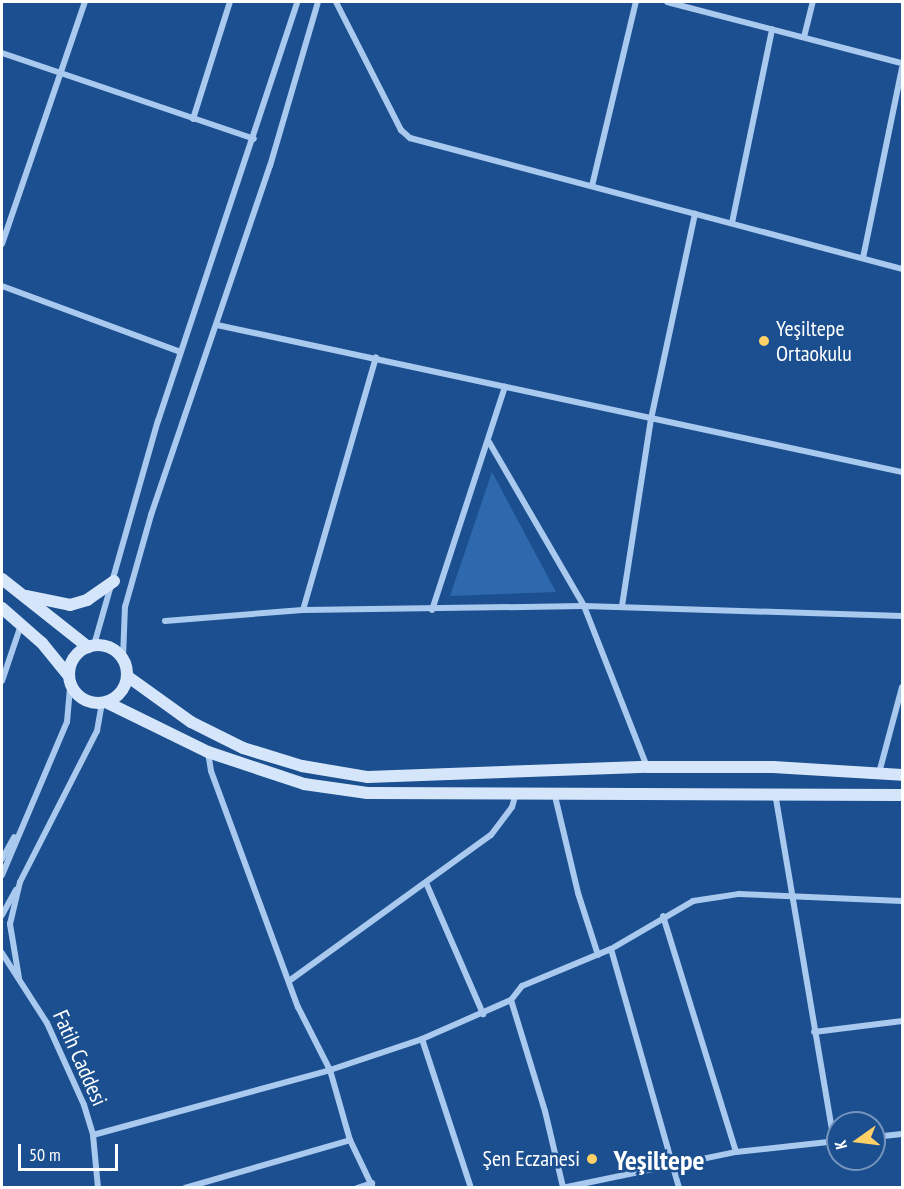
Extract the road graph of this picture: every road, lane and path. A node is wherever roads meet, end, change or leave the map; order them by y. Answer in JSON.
{"nodes":[{"id":1,"x":85,"y":2,"type":"edge"},
{"id":2,"x":230,"y":2,"type":"edge"},
{"id":3,"x":297,"y":2,"type":"edge"},
{"id":4,"x":318,"y":2,"type":"edge"},
{"id":5,"x":336,"y":2,"type":"edge"},
{"id":6,"x":636,"y":2,"type":"edge"},
{"id":7,"x":667,"y":2,"type":"edge"},
{"id":8,"x":813,"y":2,"type":"edge"},
{"id":9,"x":772,"y":29,"type":"junction"},
{"id":10,"x":804,"y":37,"type":"junction"},
{"id":11,"x":2,"y":53,"type":"edge"},
{"id":12,"x":903,"y":63,"type":"edge"},
{"id":13,"x":903,"y":68,"type":"edge"},
{"id":14,"x":58,"y":72,"type":"junction"},
{"id":15,"x":193,"y":119,"type":"junction"},
{"id":16,"x":254,"y":139,"type":"junction"},
{"id":17,"x":592,"y":186,"type":"junction"},
{"id":18,"x":695,"y":214,"type":"junction"},
{"id":19,"x":732,"y":223,"type":"junction"},
{"id":20,"x":2,"y":244,"type":"edge"},
{"id":21,"x":863,"y":258,"type":"junction"},
{"id":22,"x":903,"y":269,"type":"edge"},
{"id":23,"x":2,"y":286,"type":"edge"},
{"id":24,"x":216,"y":325,"type":"junction"},
{"id":25,"x":180,"y":352,"type":"junction"},
{"id":26,"x":376,"y":357,"type":"junction"},
{"id":27,"x":505,"y":387,"type":"junction"},
{"id":28,"x":651,"y":419,"type":"junction"},
{"id":29,"x":489,"y":442,"type":"junction"},
{"id":30,"x":903,"y":472,"type":"edge"},
{"id":31,"x":2,"y":579,"type":"edge"},
{"id":32,"x":114,"y":581,"type":"junction"},
{"id":33,"x":15,"y":590,"type":"junction"},
{"id":34,"x":584,"y":606,"type":"junction"},
{"id":35,"x":622,"y":606,"type":"junction"},
{"id":36,"x":2,"y":608,"type":"edge"},
{"id":37,"x":303,"y":610,"type":"junction"},
{"id":38,"x":432,"y":610,"type":"junction"},
{"id":39,"x":903,"y":616,"type":"edge"},
{"id":40,"x":165,"y":621,"type":"dead end"},
{"id":41,"x":21,"y":623,"type":"junction"},
{"id":42,"x":91,"y":646,"type":"junction"},
{"id":43,"x":123,"y":658,"type":"junction"},
{"id":44,"x":127,"y":676,"type":"junction"},
{"id":45,"x":69,"y":680,"type":"junction"},
{"id":46,"x":2,"y":681,"type":"edge"},
{"id":47,"x":903,"y":687,"type":"edge"},
{"id":48,"x":105,"y":703,"type":"junction"},
{"id":49,"x":208,"y":752,"type":"junction"},
{"id":50,"x":647,"y":767,"type":"junction"},
{"id":51,"x":879,"y":774,"type":"junction"},
{"id":52,"x":903,"y":775,"type":"edge"},
{"id":53,"x":554,"y":792,"type":"junction"},
{"id":54,"x":775,"y":792,"type":"junction"},
{"id":55,"x":516,"y":793,"type":"junction"},
{"id":56,"x":903,"y":795,"type":"edge"},
{"id":57,"x":33,"y":802,"type":"junction"},
{"id":58,"x":2,"y":859,"type":"edge"},
{"id":59,"x":2,"y":875,"type":"edge"},
{"id":60,"x":20,"y":882,"type":"junction"},
{"id":61,"x":427,"y":885,"type":"junction"},
{"id":62,"x":790,"y":896,"type":"junction"},
{"id":63,"x":903,"y":902,"type":"edge"},
{"id":64,"x":2,"y":915,"type":"edge"},
{"id":65,"x":663,"y":916,"type":"junction"},
{"id":66,"x":611,"y":949,"type":"junction"},
{"id":67,"x":2,"y":953,"type":"edge"},
{"id":68,"x":598,"y":955,"type":"junction"},
{"id":69,"x":19,"y":978,"type":"junction"},
{"id":70,"x":289,"y":981,"type":"junction"},
{"id":71,"x":511,"y":1000,"type":"junction"},
{"id":72,"x":483,"y":1014,"type":"junction"},
{"id":73,"x":903,"y":1021,"type":"edge"},
{"id":74,"x":814,"y":1032,"type":"junction"},
{"id":75,"x":422,"y":1039,"type":"junction"},
{"id":76,"x":330,"y":1070,"type":"junction"},
{"id":77,"x":830,"y":1111,"type":"edge"},
{"id":78,"x":93,"y":1134,"type":"junction"},
{"id":79,"x":903,"y":1134,"type":"edge"},
{"id":80,"x":886,"y":1136,"type":"edge"},
{"id":81,"x":350,"y":1140,"type":"junction"},
{"id":82,"x":826,"y":1142,"type":"edge"},
{"id":83,"x":736,"y":1152,"type":"junction"},
{"id":84,"x":675,"y":1163,"type":"junction"},
{"id":85,"x":372,"y":1185,"type":"edge"},
{"id":86,"x":562,"y":1187,"type":"edge"},
{"id":87,"x":99,"y":1188,"type":"edge"},
{"id":88,"x":185,"y":1188,"type":"edge"},
{"id":89,"x":357,"y":1188,"type":"edge"},
{"id":90,"x":471,"y":1188,"type":"edge"},
{"id":91,"x":679,"y":1188,"type":"edge"}],
"edges":[{"from":1,"to":14,"type":"street"},
{"from":2,"to":15,"type":"street"},
{"from":3,"to":16,"type":"street"},
{"from":4,"to":24,"type":"street"},
{"from":5,"to":17,"type":"street"},
{"from":6,"to":17,"type":"street"},
{"from":7,"to":9,"type":"street"},
{"from":8,"to":10,"type":"street"},
{"from":9,"to":10,"type":"street"},
{"from":9,"to":19,"type":"street"},
{"from":10,"to":12,"type":"street"},
{"from":11,"to":14,"type":"street"},
{"from":13,"to":21,"type":"street"},
{"from":14,"to":15,"type":"street"},
{"from":14,"to":20,"type":"street"},
{"from":15,"to":16,"type":"street"},
{"from":16,"to":25,"type":"street"},
{"from":17,"to":18,"type":"street"},
{"from":18,"to":19,"type":"street"},
{"from":18,"to":28,"type":"street"},
{"from":19,"to":21,"type":"street"},
{"from":21,"to":22,"type":"street"},
{"from":23,"to":25,"type":"street"},
{"from":24,"to":26,"type":"street"},
{"from":24,"to":43,"type":"street"},
{"from":25,"to":32,"type":"street"},
{"from":26,"to":27,"type":"street"},
{"from":26,"to":37,"type":"street"},
{"from":27,"to":28,"type":"street"},
{"from":27,"to":29,"type":"street"},
{"from":28,"to":30,"type":"street"},
{"from":28,"to":35,"type":"street"},
{"from":29,"to":34,"type":"street"},
{"from":29,"to":38,"type":"street"},
{"from":31,"to":33,"type":"main road"},
{"from":32,"to":33,"type":"main road"},
{"from":32,"to":42,"type":"street"},
{"from":33,"to":42,"type":"main road"},
{"from":34,"to":35,"type":"street"},
{"from":34,"to":38,"type":"street"},
{"from":34,"to":50,"type":"street"},
{"from":35,"to":39,"type":"street"},
{"from":36,"to":41,"type":"main road"},
{"from":37,"to":38,"type":"street"},
{"from":37,"to":40,"type":"street"},
{"from":41,"to":45,"type":"main road"},
{"from":41,"to":46,"type":"street"},
{"from":42,"to":43,"type":"main road"},
{"from":42,"to":45,"type":"main road"},
{"from":43,"to":44,"type":"main road"},
{"from":44,"to":48,"type":"main road"},
{"from":44,"to":50,"type":"main road"},
{"from":45,"to":48,"type":"main road"},
{"from":45,"to":57,"type":"street"},
{"from":47,"to":51,"type":"street"},
{"from":48,"to":49,"type":"main road"},
{"from":48,"to":60,"type":"street"},
{"from":49,"to":55,"type":"main road"},
{"from":49,"to":70,"type":"street"},
{"from":50,"to":51,"type":"main road"},
{"from":51,"to":52,"type":"main road"},
{"from":53,"to":54,"type":"main road"},
{"from":53,"to":55,"type":"main road"},
{"from":53,"to":68,"type":"street"},
{"from":54,"to":56,"type":"main road"},
{"from":54,"to":62,"type":"street"},
{"from":55,"to":61,"type":"street"},
{"from":57,"to":58,"type":"street"},
{"from":57,"to":59,"type":"street"},
{"from":60,"to":64,"type":"street"},
{"from":60,"to":69,"type":"street"},
{"from":61,"to":70,"type":"street"},
{"from":61,"to":72,"type":"street"},
{"from":62,"to":63,"type":"street"},
{"from":62,"to":65,"type":"street"},
{"from":62,"to":74,"type":"street"},
{"from":65,"to":66,"type":"street"},
{"from":65,"to":83,"type":"street"},
{"from":66,"to":68,"type":"street"},
{"from":66,"to":84,"type":"street"},
{"from":67,"to":69,"type":"street","name":"Fatih Caddesi"},
{"from":68,"to":71,"type":"street"},
{"from":69,"to":78,"type":"street","name":"Fatih Caddesi"},
{"from":70,"to":76,"type":"street"},
{"from":71,"to":72,"type":"street"},
{"from":71,"to":86,"type":"street"},
{"from":72,"to":75,"type":"street"},
{"from":73,"to":74,"type":"street"},
{"from":74,"to":77,"type":"street"},
{"from":75,"to":76,"type":"street"},
{"from":75,"to":90,"type":"street"},
{"from":76,"to":78,"type":"street"},
{"from":76,"to":81,"type":"street"},
{"from":78,"to":87,"type":"street","name":"Fatih Caddesi"},
{"from":79,"to":80,"type":"street"},
{"from":81,"to":85,"type":"street"},
{"from":81,"to":88,"type":"street"},
{"from":82,"to":83,"type":"street"},
{"from":83,"to":84,"type":"street"},
{"from":84,"to":86,"type":"street"},
{"from":84,"to":91,"type":"street"},
{"from":85,"to":89,"type":"street"}]}
